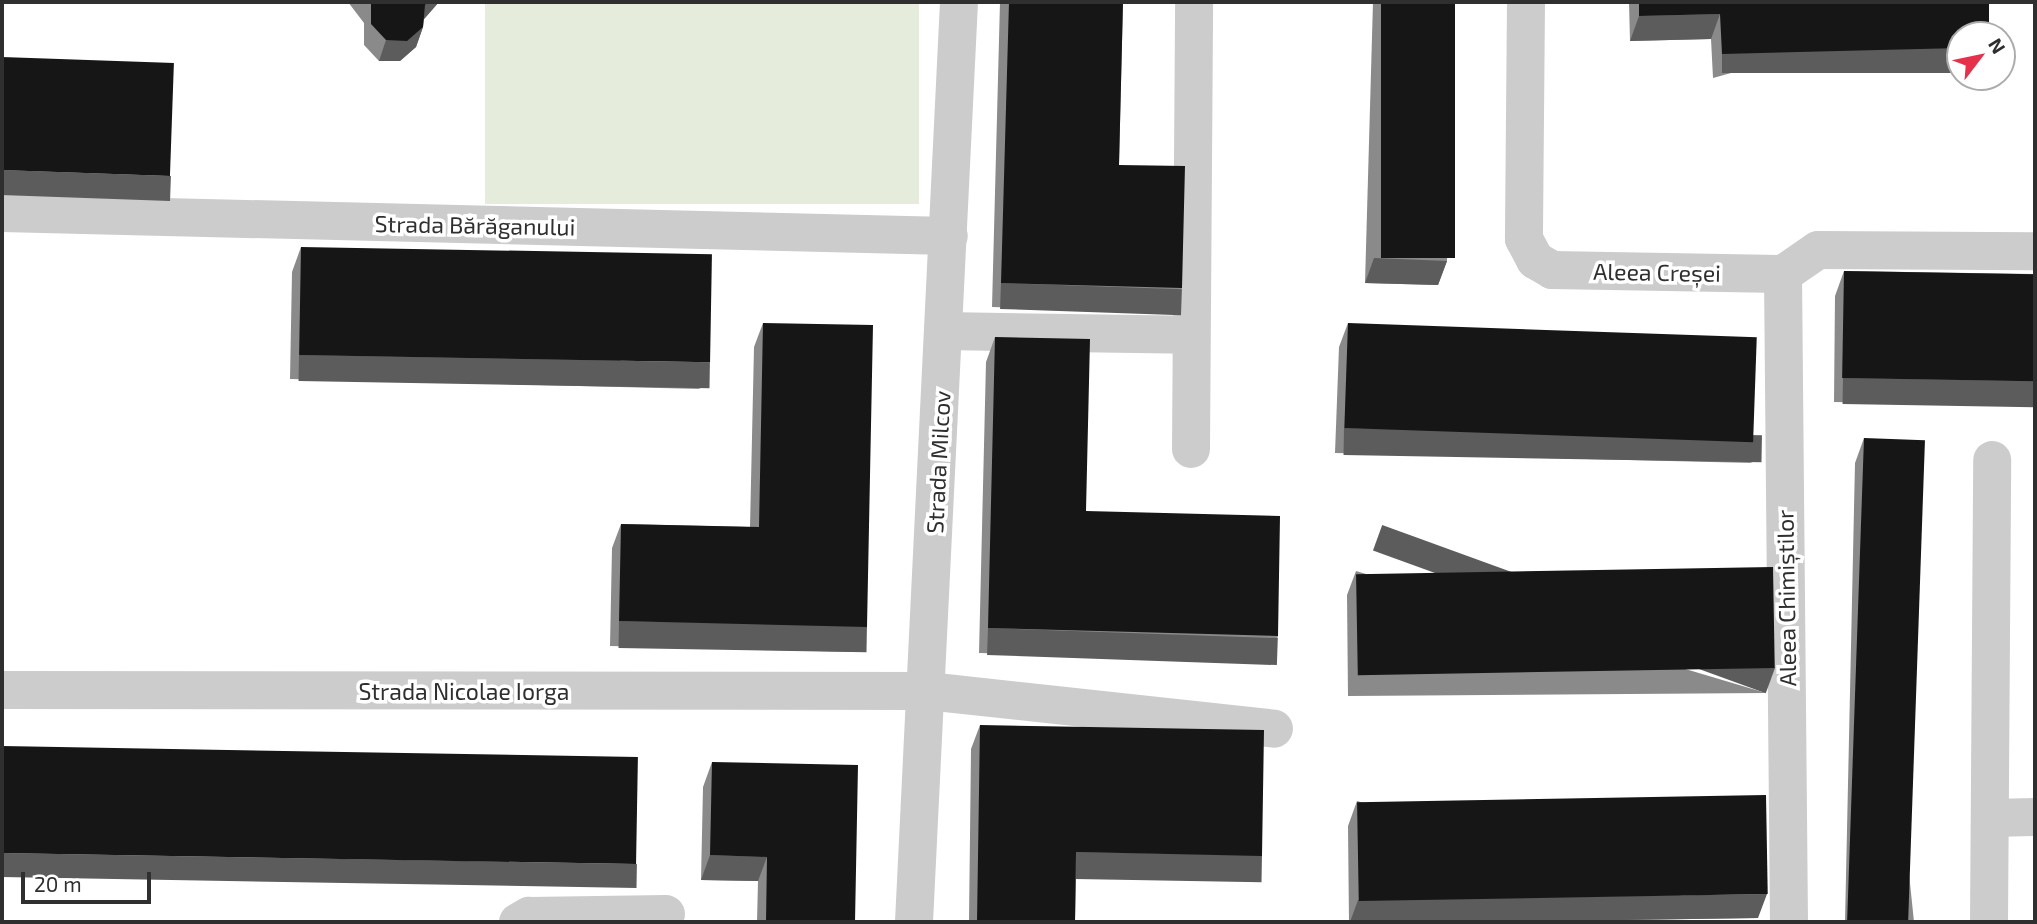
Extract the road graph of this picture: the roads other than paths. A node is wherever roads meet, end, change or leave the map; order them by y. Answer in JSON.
{"nodes":[{"id":1,"x":959,"y":2,"type":"edge"},
{"id":2,"x":1194,"y":2,"type":"edge"},
{"id":3,"x":1526,"y":2,"type":"edge"},
{"id":4,"x":2,"y":213,"type":"edge"},
{"id":5,"x":949,"y":236,"type":"junction"},
{"id":6,"x":2035,"y":251,"type":"edge"},
{"id":7,"x":1783,"y":274,"type":"junction"},
{"id":8,"x":944,"y":331,"type":"junction"},
{"id":9,"x":1187,"y":335,"type":"junction"},
{"id":10,"x":1191,"y":449,"type":"dead end"},
{"id":11,"x":1992,"y":460,"type":"dead end"},
{"id":12,"x":2,"y":690,"type":"edge"},
{"id":13,"x":927,"y":691,"type":"junction"},
{"id":14,"x":1274,"y":729,"type":"dead end"},
{"id":15,"x":2035,"y":817,"type":"edge"},
{"id":16,"x":1991,"y":818,"type":"junction"},
{"id":17,"x":666,"y":915,"type":"dead end"},
{"id":18,"x":519,"y":922,"type":"edge"},
{"id":19,"x":914,"y":922,"type":"edge"},
{"id":20,"x":1789,"y":922,"type":"edge"},
{"id":21,"x":1989,"y":922,"type":"edge"}],
"edges":[{"from":1,"to":5,"type":"street","name":"Strada Milcov"},
{"from":2,"to":9,"type":"street"},
{"from":3,"to":7,"type":"street","name":"Aleea Creșei"},
{"from":4,"to":5,"type":"street","name":"Strada Bărăganului"},
{"from":5,"to":8,"type":"street","name":"Strada Milcov"},
{"from":6,"to":7,"type":"street"},
{"from":7,"to":20,"type":"street","name":"Aleea Chimiștilor"},
{"from":8,"to":9,"type":"street"},
{"from":8,"to":13,"type":"street","name":"Strada Milcov"},
{"from":9,"to":10,"type":"street"},
{"from":11,"to":16,"type":"street"},
{"from":12,"to":13,"type":"street","name":"Strada Nicolae Iorga"},
{"from":13,"to":14,"type":"street","name":"Strada Nicolae Iorga"},
{"from":13,"to":19,"type":"street","name":"Strada Milcov"},
{"from":15,"to":16,"type":"street"},
{"from":16,"to":21,"type":"street"},
{"from":17,"to":18,"type":"street"}]}
